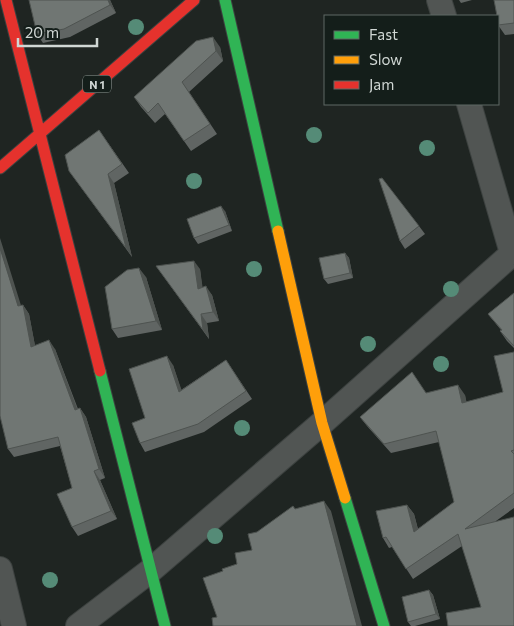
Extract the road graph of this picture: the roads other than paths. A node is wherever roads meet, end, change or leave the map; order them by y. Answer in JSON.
{"nodes":[{"id":1,"x":6,"y":0,"type":"edge"},
{"id":2,"x":194,"y":0,"type":"edge"},
{"id":3,"x":225,"y":0,"type":"edge"},
{"id":4,"x":439,"y":0,"type":"edge"},
{"id":5,"x":444,"y":15,"type":"edge"},
{"id":6,"x":469,"y":105,"type":"edge"},
{"id":7,"x":40,"y":133,"type":"junction"},
{"id":8,"x":0,"y":168,"type":"edge"},
{"id":9,"x":513,"y":252,"type":"edge"},
{"id":10,"x":322,"y":422,"type":"junction"},
{"id":11,"x":0,"y":569,"type":"edge"},
{"id":12,"x":150,"y":571,"type":"junction"},
{"id":13,"x":14,"y":626,"type":"edge"},
{"id":14,"x":78,"y":626,"type":"edge"},
{"id":15,"x":165,"y":626,"type":"edge"},
{"id":16,"x":384,"y":626,"type":"edge"}],
"edges":[{"from":1,"to":7,"type":"main road"},
{"from":2,"to":7,"type":"main road","number":"N 1"},
{"from":3,"to":10,"type":"main road"},
{"from":4,"to":5,"type":"street"},
{"from":6,"to":9,"type":"street"},
{"from":7,"to":8,"type":"main road","number":"N 1"},
{"from":7,"to":12,"type":"main road"},
{"from":9,"to":10,"type":"street"},
{"from":10,"to":12,"type":"street"},
{"from":10,"to":16,"type":"main road"},
{"from":11,"to":13,"type":"street"},
{"from":12,"to":14,"type":"street"},
{"from":12,"to":15,"type":"main road"}]}
